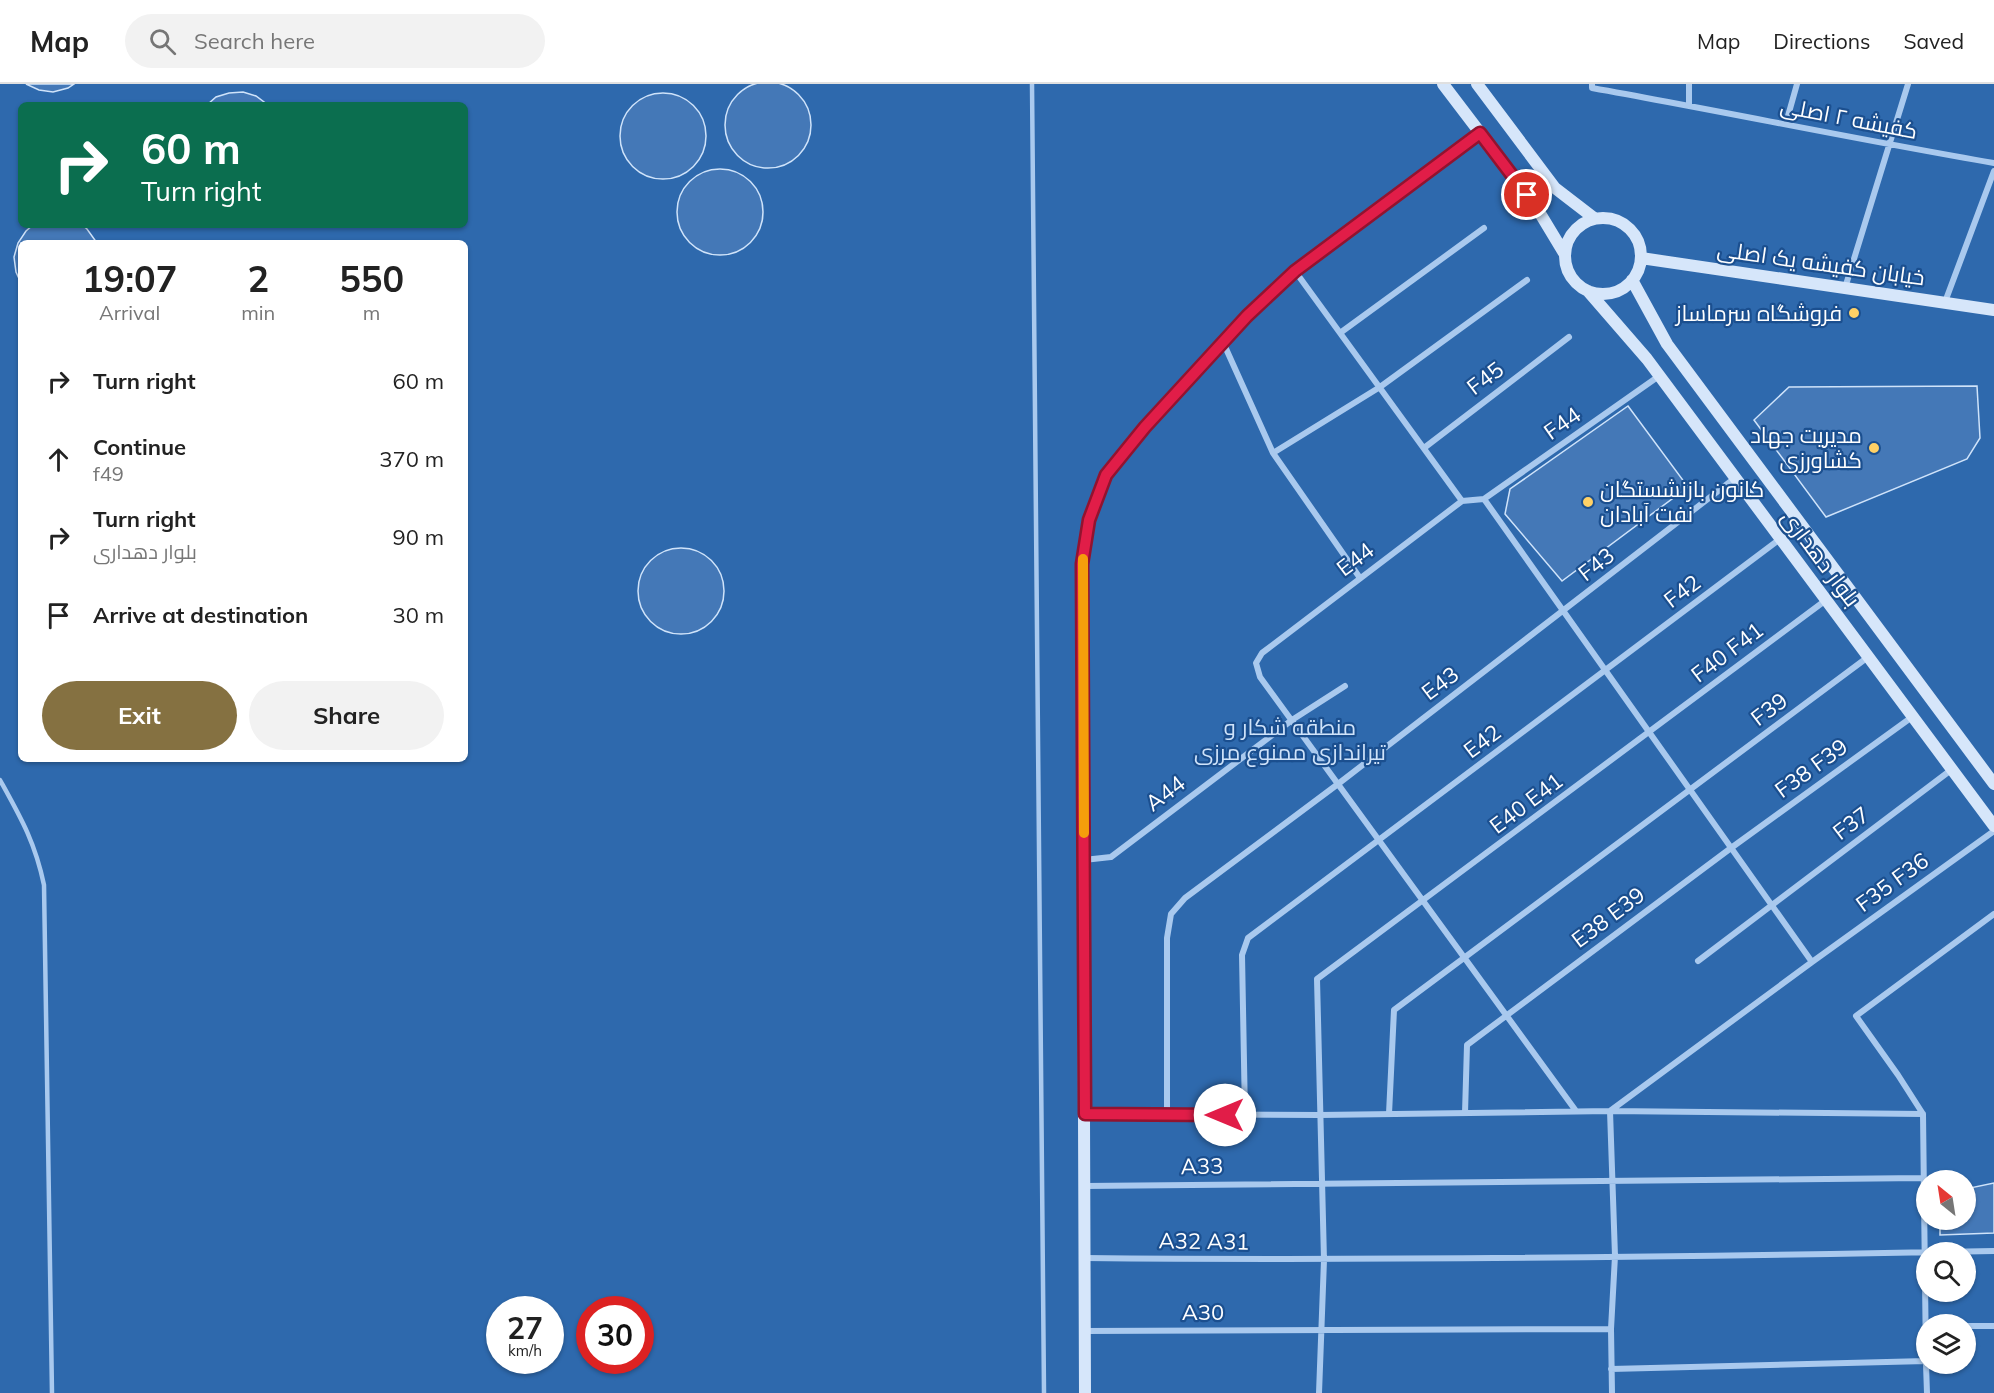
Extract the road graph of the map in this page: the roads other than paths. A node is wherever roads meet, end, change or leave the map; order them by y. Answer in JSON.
{"nodes":[{"id":1,"x":1032,"y":84,"type":"edge"},
{"id":2,"x":1443,"y":84,"type":"edge"},
{"id":3,"x":1477,"y":84,"type":"edge"},
{"id":4,"x":1689,"y":84,"type":"edge"},
{"id":5,"x":1797,"y":84,"type":"edge"},
{"id":6,"x":1908,"y":84,"type":"edge"},
{"id":7,"x":1592,"y":86,"type":"edge"},
{"id":8,"x":1689,"y":105,"type":"junction"},
{"id":9,"x":1786,"y":123,"type":"junction"},
{"id":10,"x":1480,"y":133,"type":"junction"},
{"id":11,"x":1890,"y":146,"type":"junction"},
{"id":12,"x":1994,"y":163,"type":"edge"},
{"id":13,"x":1994,"y":171,"type":"edge"},
{"id":14,"x":1593,"y":218,"type":"junction"},
{"id":15,"x":1484,"y":228,"type":"dead end"},
{"id":16,"x":1564,"y":253,"type":"junction"},
{"id":17,"x":1641,"y":258,"type":"junction"},
{"id":18,"x":1295,"y":271,"type":"junction"},
{"id":19,"x":1527,"y":280,"type":"dead end"},
{"id":20,"x":1632,"y":280,"type":"junction"},
{"id":21,"x":1844,"y":288,"type":"junction"},
{"id":22,"x":1588,"y":291,"type":"junction"},
{"id":23,"x":1945,"y":302,"type":"junction"},
{"id":24,"x":1994,"y":310,"type":"edge"},
{"id":25,"x":1340,"y":333,"type":"junction"},
{"id":26,"x":1569,"y":337,"type":"dead end"},
{"id":27,"x":1223,"y":342,"type":"junction"},
{"id":28,"x":1659,"y":376,"type":"junction"},
{"id":29,"x":1380,"y":387,"type":"junction"},
{"id":30,"x":1424,"y":448,"type":"junction"},
{"id":31,"x":1274,"y":453,"type":"junction"},
{"id":32,"x":1736,"y":478,"type":"junction"},
{"id":33,"x":1484,"y":499,"type":"junction"},
{"id":34,"x":1462,"y":501,"type":"junction"},
{"id":35,"x":1781,"y":539,"type":"junction"},
{"id":36,"x":1360,"y":578,"type":"junction"},
{"id":37,"x":1826,"y":600,"type":"junction"},
{"id":38,"x":1564,"y":611,"type":"junction"},
{"id":39,"x":1869,"y":657,"type":"junction"},
{"id":40,"x":1606,"y":671,"type":"junction"},
{"id":41,"x":1345,"y":686,"type":"dead end"},
{"id":42,"x":1912,"y":716,"type":"junction"},
{"id":43,"x":1292,"y":720,"type":"junction"},
{"id":44,"x":1650,"y":733,"type":"junction"},
{"id":45,"x":1952,"y":769,"type":"junction"},
{"id":46,"x":0,"y":780,"type":"edge"},
{"id":47,"x":1338,"y":784,"type":"junction"},
{"id":48,"x":1994,"y":784,"type":"edge"},
{"id":49,"x":1690,"y":790,"type":"junction"},
{"id":50,"x":1994,"y":826,"type":"edge"},
{"id":51,"x":1994,"y":831,"type":"edge"},
{"id":52,"x":1379,"y":840,"type":"junction"},
{"id":53,"x":1731,"y":848,"type":"junction"},
{"id":54,"x":1084,"y":860,"type":"junction"},
{"id":55,"x":1424,"y":901,"type":"junction"},
{"id":56,"x":1771,"y":905,"type":"junction"},
{"id":57,"x":1994,"y":914,"type":"edge"},
{"id":58,"x":1465,"y":957,"type":"junction"},
{"id":59,"x":1698,"y":961,"type":"dead end"},
{"id":60,"x":1812,"y":962,"type":"junction"},
{"id":61,"x":1507,"y":1015,"type":"junction"},
{"id":62,"x":1576,"y":1111,"type":"junction"},
{"id":63,"x":1610,"y":1111,"type":"junction"},
{"id":64,"x":1465,"y":1113,"type":"junction"},
{"id":65,"x":1085,"y":1114,"type":"junction"},
{"id":66,"x":1167,"y":1114,"type":"junction"},
{"id":67,"x":1389,"y":1114,"type":"junction"},
{"id":68,"x":1923,"y":1114,"type":"junction"},
{"id":69,"x":1245,"y":1115,"type":"junction"},
{"id":70,"x":1320,"y":1115,"type":"junction"},
{"id":71,"x":1923,"y":1170,"type":"edge"},
{"id":72,"x":1916,"y":1178,"type":"edge"},
{"id":73,"x":1614,"y":1180,"type":"junction"},
{"id":74,"x":1321,"y":1183,"type":"junction"},
{"id":75,"x":1084,"y":1186,"type":"junction"},
{"id":76,"x":1976,"y":1251,"type":"edge"},
{"id":77,"x":1994,"y":1251,"type":"edge"},
{"id":78,"x":1916,"y":1252,"type":"edge"},
{"id":79,"x":1615,"y":1256,"type":"junction"},
{"id":80,"x":1084,"y":1258,"type":"junction"},
{"id":81,"x":1324,"y":1260,"type":"junction"},
{"id":82,"x":1976,"y":1326,"type":"edge"},
{"id":83,"x":1994,"y":1326,"type":"edge"},
{"id":84,"x":1322,"y":1329,"type":"junction"},
{"id":85,"x":1611,"y":1329,"type":"junction"},
{"id":86,"x":1084,"y":1331,"type":"junction"},
{"id":87,"x":1916,"y":1363,"type":"edge"},
{"id":88,"x":1611,"y":1369,"type":"junction"},
{"id":89,"x":1926,"y":1374,"type":"edge"},
{"id":90,"x":52,"y":1393,"type":"edge"},
{"id":91,"x":1044,"y":1393,"type":"edge"},
{"id":92,"x":1085,"y":1393,"type":"edge"},
{"id":93,"x":1318,"y":1393,"type":"edge"},
{"id":94,"x":1612,"y":1393,"type":"edge"},
{"id":95,"x":1927,"y":1393,"type":"edge"}],
"edges":[{"from":1,"to":91,"type":"lane"},
{"from":2,"to":10,"type":"main road"},
{"from":3,"to":14,"type":"main road"},
{"from":4,"to":8,"type":"street"},
{"from":5,"to":9,"type":"street"},
{"from":6,"to":11,"type":"street"},
{"from":7,"to":8,"type":"street","name":"کفیشه ۲ اصلی"},
{"from":8,"to":9,"type":"street","name":"کفیشه ۲ اصلی"},
{"from":9,"to":11,"type":"street","name":"کفیشه ۲ اصلی"},
{"from":10,"to":16,"type":"main road"},
{"from":10,"to":18,"type":"main road"},
{"from":11,"to":12,"type":"street","name":"کفیشه ۲ اصلی"},
{"from":11,"to":21,"type":"street"},
{"from":13,"to":23,"type":"street"},
{"from":14,"to":16,"type":"main road"},
{"from":14,"to":17,"type":"main road"},
{"from":15,"to":25,"type":"street"},
{"from":16,"to":22,"type":"main road"},
{"from":17,"to":20,"type":"main road"},
{"from":17,"to":21,"type":"main road","name":"خیابان کفیشه یک اصلی"},
{"from":18,"to":25,"type":"street"},
{"from":18,"to":27,"type":"main road"},
{"from":19,"to":29,"type":"street"},
{"from":20,"to":22,"type":"main road"},
{"from":20,"to":48,"type":"main road","name":"بلوار دهداری"},
{"from":21,"to":23,"type":"main road","name":"خیابان کفیشه یک اصلی"},
{"from":22,"to":28,"type":"main road","name":"بلوار دهداری"},
{"from":23,"to":24,"type":"main road","name":"خیابان کفیشه یک اصلی"},
{"from":25,"to":29,"type":"street"},
{"from":26,"to":30,"type":"street","name":"F45"},
{"from":27,"to":31,"type":"street"},
{"from":27,"to":54,"type":"main road"},
{"from":28,"to":32,"type":"main road","name":"بلوار دهداری"},
{"from":28,"to":33,"type":"street","name":"F44"},
{"from":29,"to":30,"type":"street"},
{"from":29,"to":31,"type":"street"},
{"from":30,"to":34,"type":"street"},
{"from":31,"to":36,"type":"street"},
{"from":32,"to":35,"type":"main road","name":"بلوار دهداری"},
{"from":32,"to":38,"type":"street","name":"F43"},
{"from":33,"to":34,"type":"street"},
{"from":33,"to":38,"type":"street"},
{"from":34,"to":36,"type":"street","name":"E44"},
{"from":35,"to":37,"type":"main road","name":"بلوار دهداری"},
{"from":35,"to":40,"type":"street","name":"F42"},
{"from":36,"to":43,"type":"street","name":"E44"},
{"from":37,"to":39,"type":"main road","name":"بلوار دهداری"},
{"from":37,"to":44,"type":"street","name":"F40 F41"},
{"from":38,"to":40,"type":"street"},
{"from":38,"to":47,"type":"street","name":"E43"},
{"from":39,"to":42,"type":"main road","name":"بلوار دهداری"},
{"from":39,"to":49,"type":"street","name":"F39"},
{"from":40,"to":44,"type":"street"},
{"from":40,"to":52,"type":"street","name":"E42"},
{"from":41,"to":43,"type":"street","name":"A44"},
{"from":42,"to":45,"type":"main road","name":"بلوار دهداری"},
{"from":42,"to":53,"type":"street","name":"F38 F39"},
{"from":43,"to":47,"type":"street"},
{"from":43,"to":54,"type":"street","name":"A44"},
{"from":44,"to":49,"type":"street"},
{"from":44,"to":55,"type":"street","name":"E40 E41"},
{"from":45,"to":50,"type":"main road","name":"بلوار دهداری"},
{"from":45,"to":56,"type":"street","name":"F37"},
{"from":46,"to":90,"type":"lane"},
{"from":47,"to":52,"type":"street"},
{"from":47,"to":66,"type":"street","name":"E43"},
{"from":49,"to":53,"type":"street"},
{"from":49,"to":58,"type":"street","name":"F39"},
{"from":51,"to":60,"type":"street","name":"F35 F36"},
{"from":52,"to":55,"type":"street"},
{"from":52,"to":69,"type":"street","name":"E42"},
{"from":53,"to":56,"type":"street"},
{"from":53,"to":61,"type":"street","name":"E38 E39"},
{"from":54,"to":65,"type":"main road"},
{"from":55,"to":58,"type":"street"},
{"from":55,"to":70,"type":"street","name":"E40 E41"},
{"from":56,"to":59,"type":"street","name":"F37"},
{"from":56,"to":60,"type":"street"},
{"from":57,"to":68,"type":"street"},
{"from":58,"to":61,"type":"street"},
{"from":58,"to":67,"type":"street","name":"F39"},
{"from":60,"to":63,"type":"street","name":"F35 F36"},
{"from":61,"to":62,"type":"street"},
{"from":61,"to":64,"type":"street","name":"E38 E39"},
{"from":62,"to":63,"type":"street"},
{"from":62,"to":64,"type":"street"},
{"from":63,"to":68,"type":"street"},
{"from":63,"to":73,"type":"street"},
{"from":64,"to":67,"type":"street"},
{"from":65,"to":66,"type":"street"},
{"from":65,"to":75,"type":"main road"},
{"from":66,"to":69,"type":"street"},
{"from":67,"to":70,"type":"street"},
{"from":68,"to":71,"type":"street"},
{"from":69,"to":70,"type":"street"},
{"from":70,"to":74,"type":"street"},
{"from":72,"to":73,"type":"street","name":"A33"},
{"from":73,"to":74,"type":"street","name":"A33"},
{"from":73,"to":79,"type":"street"},
{"from":74,"to":75,"type":"street","name":"A33"},
{"from":74,"to":81,"type":"street"},
{"from":75,"to":80,"type":"main road"},
{"from":76,"to":77,"type":"street","name":"A32 A31"},
{"from":78,"to":79,"type":"street","name":"A32 A31"},
{"from":79,"to":81,"type":"street","name":"A32 A31"},
{"from":79,"to":85,"type":"street"},
{"from":80,"to":81,"type":"street","name":"A32 A31"},
{"from":80,"to":86,"type":"main road"},
{"from":81,"to":84,"type":"street"},
{"from":82,"to":83,"type":"street"},
{"from":84,"to":85,"type":"street","name":"A30"},
{"from":84,"to":86,"type":"street","name":"A30"},
{"from":84,"to":93,"type":"street"},
{"from":85,"to":88,"type":"street"},
{"from":86,"to":92,"type":"main road"},
{"from":87,"to":88,"type":"street"},
{"from":88,"to":94,"type":"street"},
{"from":89,"to":95,"type":"street"}]}
